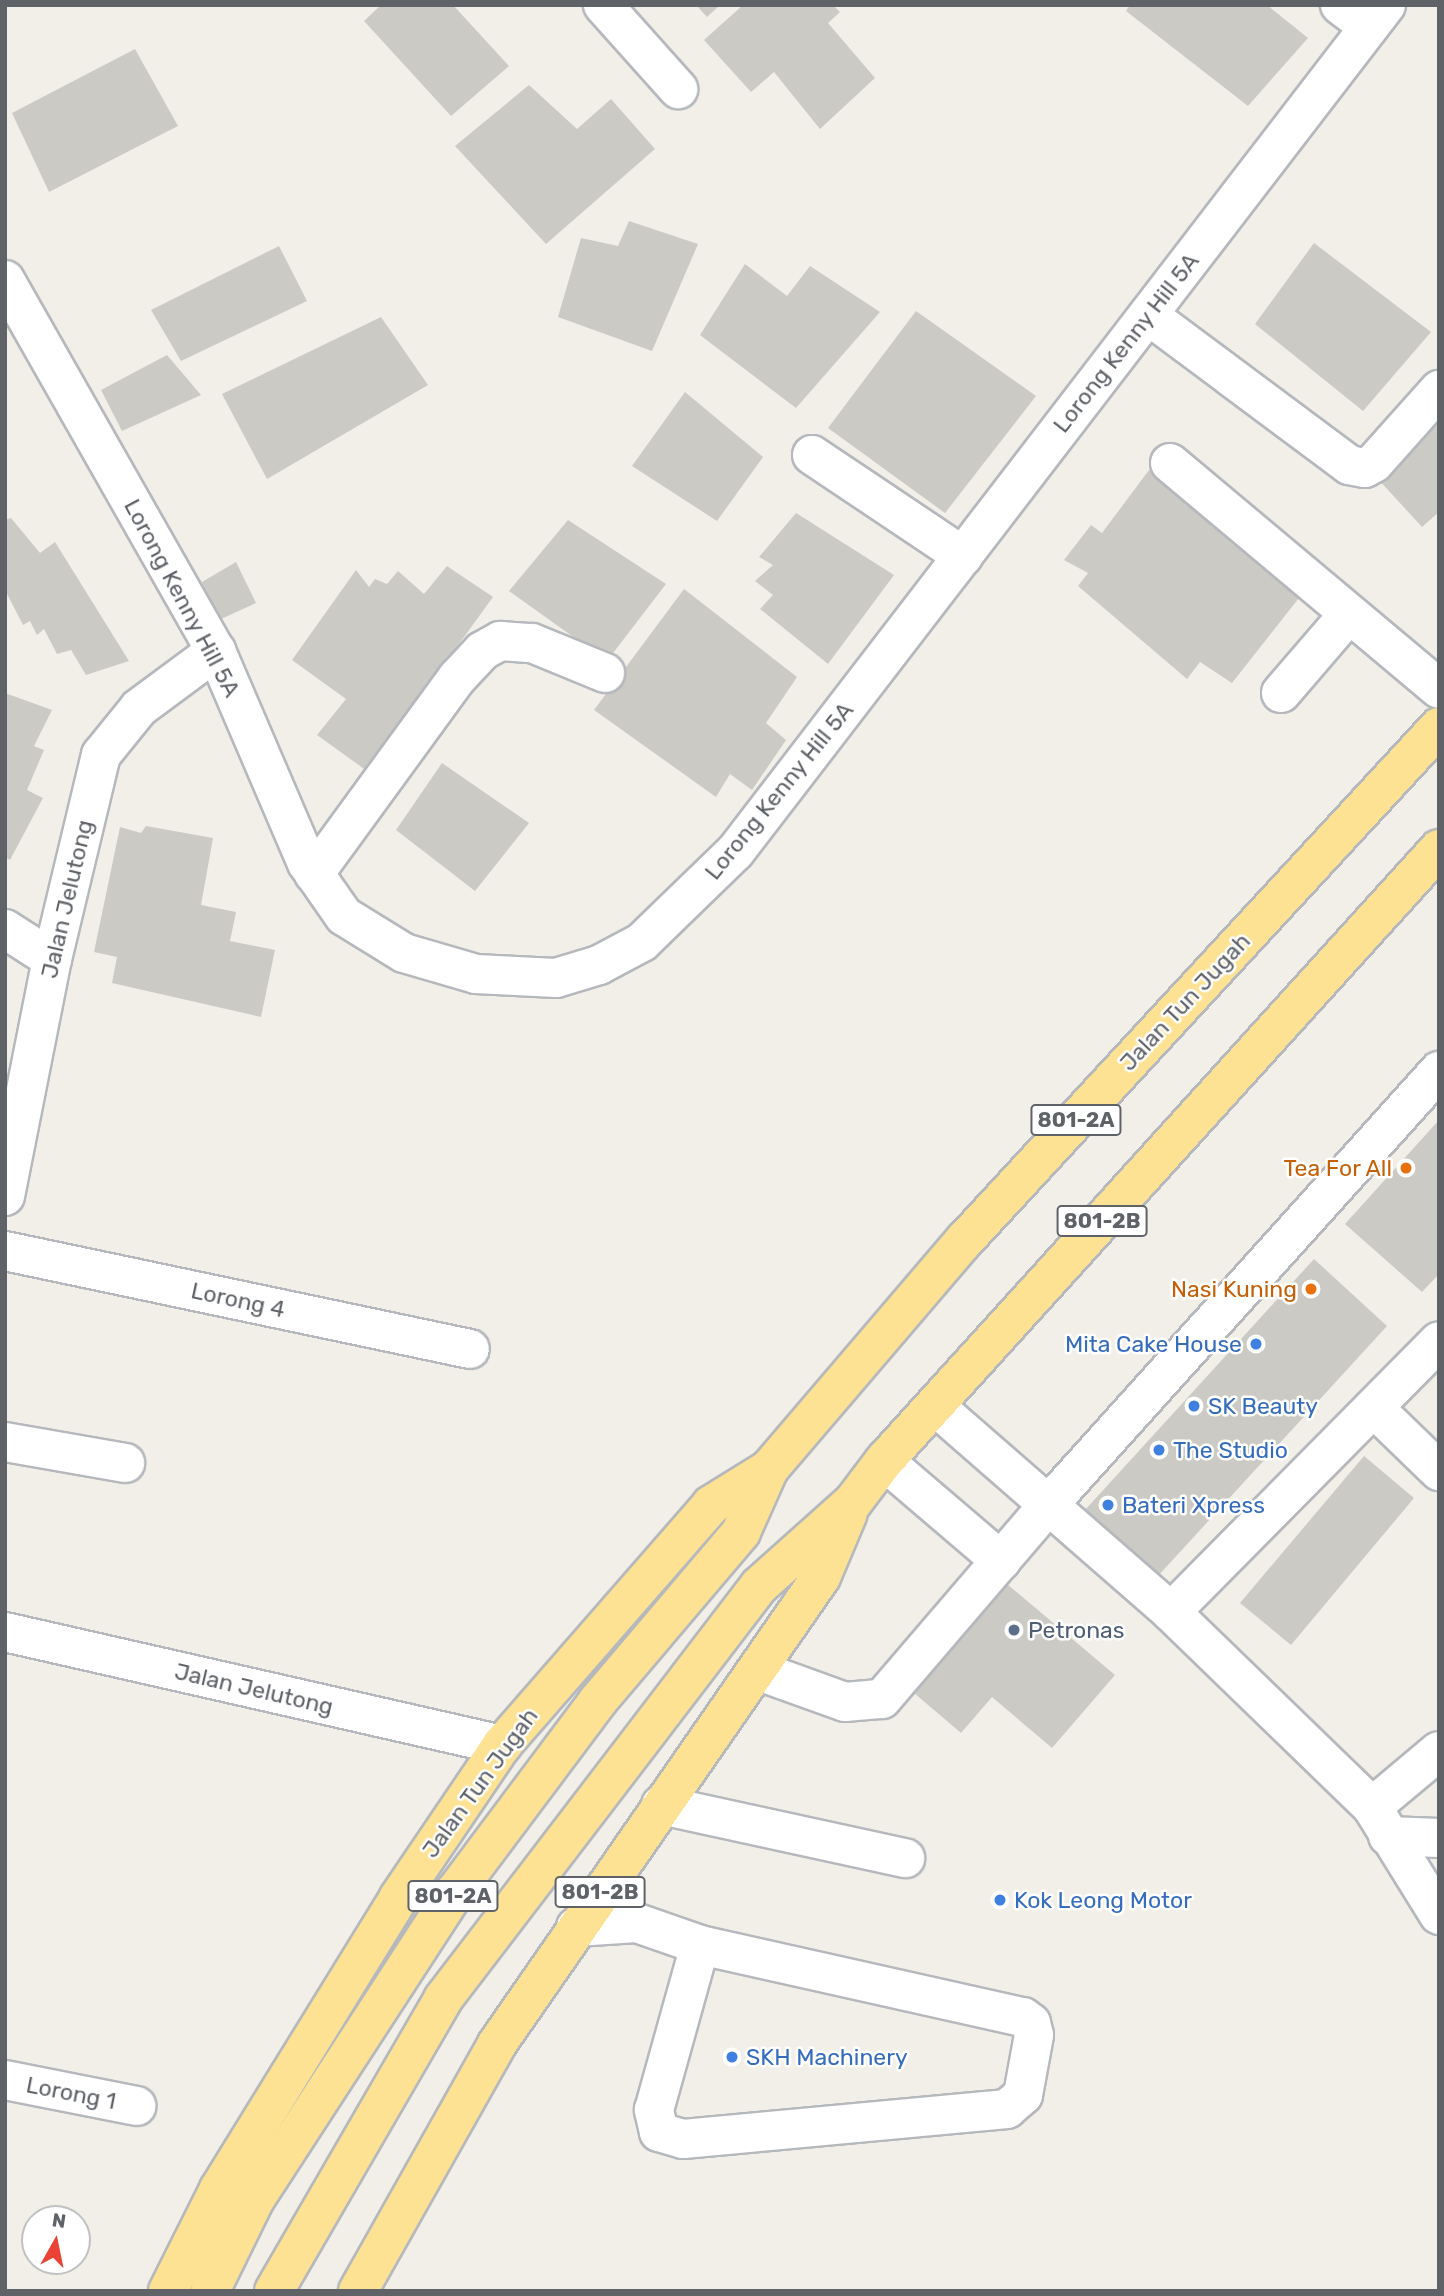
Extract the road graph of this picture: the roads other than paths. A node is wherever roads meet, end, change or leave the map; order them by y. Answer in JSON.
{"nodes":[{"id":1,"x":603,"y":5,"type":"edge"},
{"id":2,"x":1365,"y":12,"type":"edge"},
{"id":3,"x":678,"y":89,"type":"dead end"},
{"id":4,"x":5,"y":280,"type":"edge"},
{"id":5,"x":1148,"y":315,"type":"junction"},
{"id":6,"x":1439,"y":390,"type":"edge"},
{"id":7,"x":812,"y":455,"type":"dead end"},
{"id":8,"x":1170,"y":463,"type":"dead end"},
{"id":9,"x":963,"y":556,"type":"junction"},
{"id":10,"x":1349,"y":614,"type":"junction"},
{"id":11,"x":216,"y":651,"type":"junction"},
{"id":12,"x":605,"y":673,"type":"dead end"},
{"id":13,"x":1439,"y":689,"type":"edge"},
{"id":14,"x":1281,"y":693,"type":"dead end"},
{"id":15,"x":1439,"y":727,"type":"edge"},
{"id":16,"x":1439,"y":849,"type":"edge"},
{"id":17,"x":314,"y":874,"type":"junction"},
{"id":18,"x":5,"y":929,"type":"edge"},
{"id":19,"x":52,"y":959,"type":"junction"},
{"id":20,"x":1439,"y":1071,"type":"edge"},
{"id":21,"x":5,"y":1196,"type":"edge"},
{"id":22,"x":5,"y":1251,"type":"edge"},
{"id":23,"x":1437,"y":1347,"type":"edge"},
{"id":24,"x":470,"y":1349,"type":"dead end"},
{"id":25,"x":935,"y":1406,"type":"junction"},
{"id":26,"x":1374,"y":1408,"type":"junction"},
{"id":27,"x":5,"y":1442,"type":"edge"},
{"id":28,"x":884,"y":1461,"type":"junction"},
{"id":29,"x":125,"y":1463,"type":"dead end"},
{"id":30,"x":769,"y":1469,"type":"junction"},
{"id":31,"x":1439,"y":1471,"type":"edge"},
{"id":32,"x":853,"y":1502,"type":"junction"},
{"id":33,"x":1049,"y":1504,"type":"junction"},
{"id":34,"x":1001,"y":1561,"type":"junction"},
{"id":35,"x":1171,"y":1612,"type":"junction"},
{"id":36,"x":5,"y":1632,"type":"edge"},
{"id":37,"x":759,"y":1671,"type":"junction"},
{"id":38,"x":502,"y":1745,"type":"junction"},
{"id":39,"x":1439,"y":1751,"type":"edge"},
{"id":40,"x":661,"y":1805,"type":"junction"},
{"id":41,"x":1380,"y":1822,"type":"junction"},
{"id":42,"x":1439,"y":1838,"type":"edge"},
{"id":43,"x":905,"y":1858,"type":"dead end"},
{"id":44,"x":1439,"y":1914,"type":"edge"},
{"id":45,"x":576,"y":1927,"type":"junction"},
{"id":46,"x":700,"y":1945,"type":"junction"},
{"id":47,"x":5,"y":2080,"type":"edge"},
{"id":48,"x":136,"y":2106,"type":"dead end"},
{"id":49,"x":168,"y":2291,"type":"edge"},
{"id":50,"x":210,"y":2291,"type":"edge"},
{"id":51,"x":274,"y":2291,"type":"edge"},
{"id":52,"x":358,"y":2291,"type":"edge"}],
"edges":[{"from":1,"to":3,"type":"street"},
{"from":2,"to":5,"type":"street","name":"Lorong Kenny Hill 5A"},
{"from":4,"to":11,"type":"street","name":"Lorong Kenny Hill 5A"},
{"from":5,"to":6,"type":"street"},
{"from":5,"to":9,"type":"street","name":"Lorong Kenny Hill 5A"},
{"from":7,"to":9,"type":"street"},
{"from":8,"to":10,"type":"street"},
{"from":9,"to":17,"type":"street","name":"Lorong Kenny Hill 5A"},
{"from":10,"to":13,"type":"street"},
{"from":10,"to":14,"type":"street"},
{"from":11,"to":17,"type":"street","name":"Lorong Kenny Hill 5A"},
{"from":11,"to":19,"type":"street","name":"Jalan Jelutong"},
{"from":12,"to":17,"type":"street"},
{"from":15,"to":30,"type":"highway","name":"Jalan Tun Jugah","number":"801-2A"},
{"from":16,"to":25,"type":"highway","number":"801-2B"},
{"from":18,"to":19,"type":"street"},
{"from":19,"to":21,"type":"street","name":"Jalan Jelutong"},
{"from":20,"to":33,"type":"street"},
{"from":22,"to":24,"type":"street","name":"Lorong 4"},
{"from":23,"to":26,"type":"street"},
{"from":25,"to":28,"type":"highway","number":"801-2B"},
{"from":25,"to":33,"type":"street"},
{"from":26,"to":31,"type":"street"},
{"from":26,"to":35,"type":"street"},
{"from":27,"to":29,"type":"street"},
{"from":28,"to":32,"type":"highway","number":"801-2B"},
{"from":28,"to":34,"type":"street"},
{"from":30,"to":38,"type":"highway","name":"Jalan Tun Jugah","number":"801-2A"},
{"from":30,"to":50,"type":"highway","name":"Jalan Tun Jugah","number":"801-2A"},
{"from":32,"to":37,"type":"highway","number":"801-2B"},
{"from":32,"to":51,"type":"highway","number":"801-2B"},
{"from":33,"to":34,"type":"street"},
{"from":33,"to":35,"type":"street"},
{"from":34,"to":37,"type":"street"},
{"from":35,"to":41,"type":"street"},
{"from":36,"to":38,"type":"street","name":"Jalan Jelutong"},
{"from":37,"to":40,"type":"highway","number":"801-2B"},
{"from":38,"to":49,"type":"highway","name":"Jalan Tun Jugah","number":"801-2A"},
{"from":39,"to":41,"type":"street"},
{"from":40,"to":43,"type":"street"},
{"from":40,"to":45,"type":"highway","number":"801-2B"},
{"from":41,"to":42,"type":"street"},
{"from":41,"to":44,"type":"street"},
{"from":45,"to":46,"type":"street"},
{"from":45,"to":52,"type":"highway","number":"801-2B"},
{"from":46,"to":46,"type":"street"},
{"from":47,"to":48,"type":"street","name":"Lorong 1"}]}
